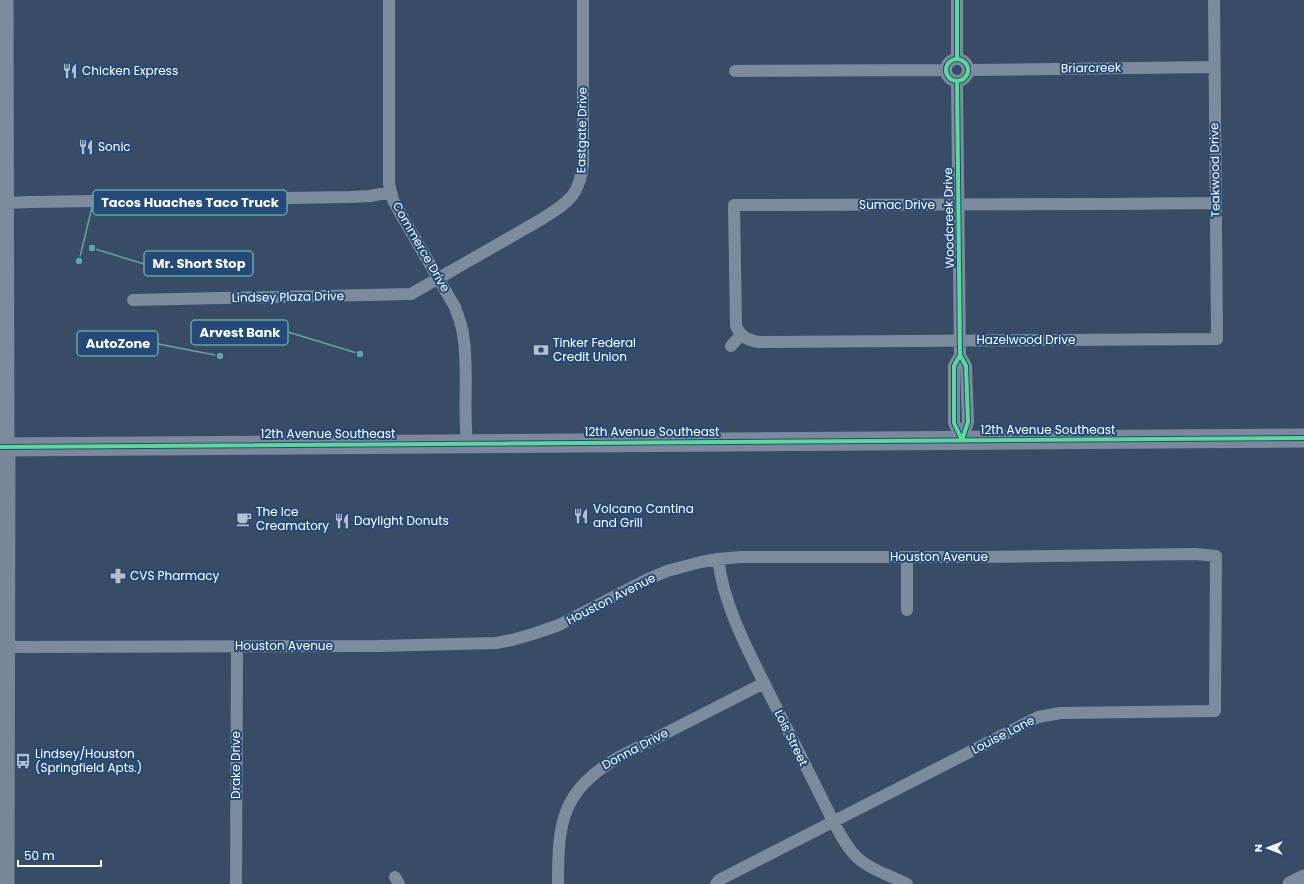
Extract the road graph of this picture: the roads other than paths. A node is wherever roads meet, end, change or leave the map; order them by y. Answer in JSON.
{"nodes":[{"id":1,"x":6,"y":0,"type":"edge"},
{"id":2,"x":389,"y":0,"type":"edge"},
{"id":3,"x":583,"y":0,"type":"edge"},
{"id":4,"x":957,"y":0,"type":"edge"},
{"id":5,"x":1214,"y":0,"type":"edge"},
{"id":6,"x":957,"y":58,"type":"junction"},
{"id":7,"x":1214,"y":67,"type":"junction"},
{"id":8,"x":946,"y":70,"type":"junction"},
{"id":9,"x":968,"y":70,"type":"junction"},
{"id":10,"x":735,"y":71,"type":"dead end"},
{"id":11,"x":957,"y":81,"type":"junction"},
{"id":12,"x":391,"y":192,"type":"junction"},
{"id":13,"x":7,"y":203,"type":"junction"},
{"id":14,"x":1216,"y":203,"type":"junction"},
{"id":15,"x":959,"y":204,"type":"junction"},
{"id":16,"x":439,"y":278,"type":"junction"},
{"id":17,"x":132,"y":300,"type":"dead end"},
{"id":18,"x":741,"y":335,"type":"junction"},
{"id":19,"x":1217,"y":339,"type":"joint"},
{"id":20,"x":960,"y":341,"type":"junction"},
{"id":21,"x":731,"y":346,"type":"dead end"},
{"id":22,"x":1304,"y":438,"type":"edge"},
{"id":23,"x":962,"y":440,"type":"junction"},
{"id":24,"x":467,"y":443,"type":"junction"},
{"id":25,"x":3,"y":447,"type":"edge"},
{"id":26,"x":1216,"y":556,"type":"joint"},
{"id":27,"x":907,"y":557,"type":"junction"},
{"id":28,"x":718,"y":560,"type":"junction"},
{"id":29,"x":907,"y":610,"type":"dead end"},
{"id":30,"x":236,"y":646,"type":"junction"},
{"id":31,"x":6,"y":647,"type":"junction"},
{"id":32,"x":764,"y":683,"type":"junction"},
{"id":33,"x":833,"y":821,"type":"junction"},
{"id":34,"x":1304,"y":877,"type":"edge"},
{"id":35,"x":6,"y":884,"type":"edge"},
{"id":36,"x":236,"y":884,"type":"edge"},
{"id":37,"x":558,"y":884,"type":"edge"},
{"id":38,"x":716,"y":884,"type":"edge"},
{"id":39,"x":907,"y":884,"type":"edge"},
{"id":40,"x":1290,"y":884,"type":"edge"}],
"edges":[{"from":1,"to":13,"type":"street"},
{"from":2,"to":12,"type":"street","name":"Commerce Drive"},
{"from":3,"to":16,"type":"street","name":"Eastgate Drive"},
{"from":4,"to":6,"type":"street"},
{"from":5,"to":7,"type":"street","name":"Teakwood Drive"},
{"from":6,"to":8,"type":"street"},
{"from":6,"to":9,"type":"street"},
{"from":7,"to":9,"type":"street","name":"Briarcreek"},
{"from":7,"to":14,"type":"street","name":"Teakwood Drive"},
{"from":8,"to":10,"type":"street"},
{"from":8,"to":11,"type":"street"},
{"from":9,"to":11,"type":"street"},
{"from":11,"to":15,"type":"street","name":"Woodcreek Drive"},
{"from":12,"to":13,"type":"street"},
{"from":12,"to":16,"type":"street","name":"Commerce Drive"},
{"from":13,"to":25,"type":"street"},
{"from":14,"to":15,"type":"street","name":"Sumac Drive"},
{"from":14,"to":19,"type":"street","name":"Teakwood Drive"},
{"from":15,"to":18,"type":"street","name":"Sumac Drive"},
{"from":15,"to":20,"type":"street","name":"Woodcreek Drive"},
{"from":16,"to":17,"type":"street","name":"Lindsey Plaza Drive"},
{"from":16,"to":24,"type":"street","name":"Commerce Drive"},
{"from":18,"to":20,"type":"street","name":"Hazelwood Drive"},
{"from":18,"to":21,"type":"street"},
{"from":19,"to":20,"type":"street","name":"Hazelwood Drive"},
{"from":20,"to":23,"type":"street","name":"Woodcreek Drive"},
{"from":22,"to":23,"type":"main road","name":"12th Avenue Southeast"},
{"from":23,"to":24,"type":"main road","name":"12th Avenue Southeast"},
{"from":24,"to":25,"type":"main road","name":"12th Avenue Southeast"},
{"from":25,"to":31,"type":"main road"},
{"from":26,"to":27,"type":"street","name":"Houston Avenue"},
{"from":26,"to":33,"type":"street","name":"Louise Lane"},
{"from":27,"to":28,"type":"street","name":"Houston Avenue"},
{"from":27,"to":29,"type":"street"},
{"from":28,"to":30,"type":"street","name":"Houston Avenue"},
{"from":28,"to":32,"type":"street","name":"Lois Street"},
{"from":30,"to":31,"type":"street","name":"Houston Avenue"},
{"from":30,"to":36,"type":"street","name":"Drake Drive"},
{"from":31,"to":35,"type":"main road"},
{"from":32,"to":33,"type":"street","name":"Lois Street"},
{"from":32,"to":37,"type":"street","name":"Donna Drive"},
{"from":33,"to":38,"type":"street","name":"Louise Lane"},
{"from":33,"to":39,"type":"street","name":"Lois Street"},
{"from":34,"to":40,"type":"street"}]}
